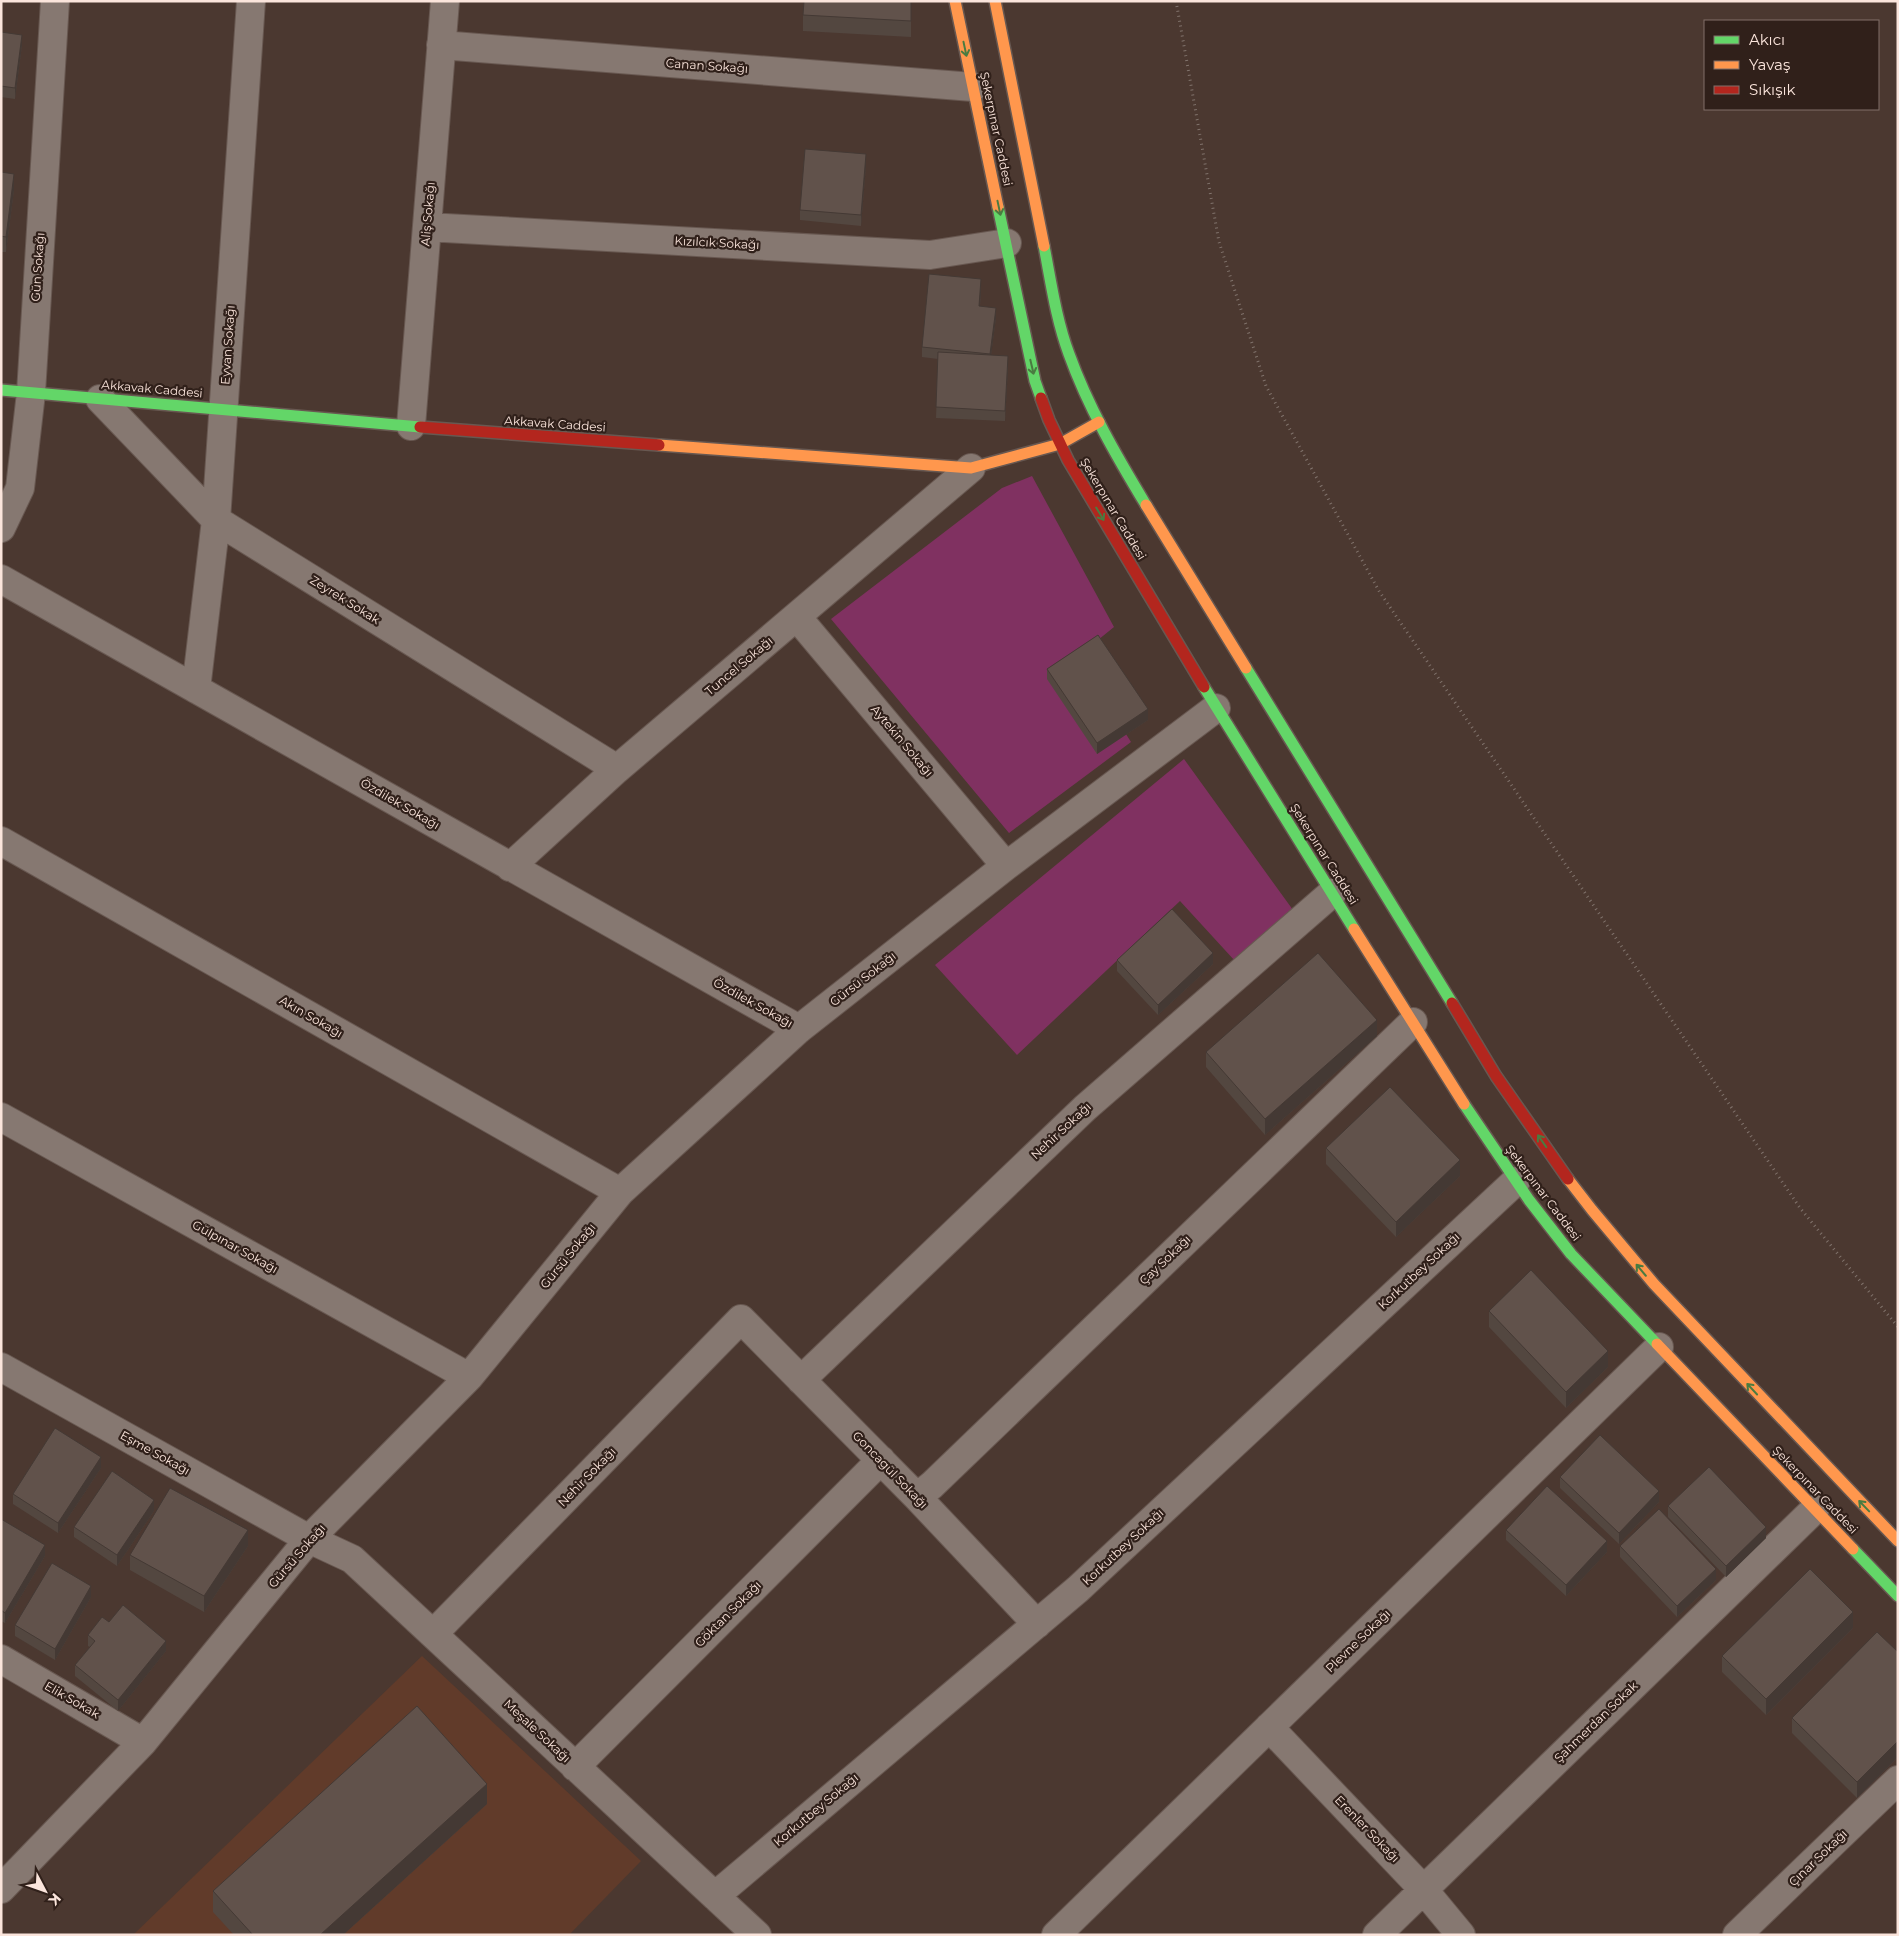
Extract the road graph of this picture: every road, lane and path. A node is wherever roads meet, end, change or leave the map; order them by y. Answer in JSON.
{"nodes":[{"id":1,"x":55,"y":1,"type":"edge"},
{"id":2,"x":251,"y":1,"type":"edge"},
{"id":3,"x":445,"y":1,"type":"edge"},
{"id":4,"x":955,"y":1,"type":"edge"},
{"id":5,"x":995,"y":1,"type":"edge"},
{"id":6,"x":1176,"y":1,"type":"edge"},
{"id":7,"x":441,"y":45,"type":"junction"},
{"id":8,"x":973,"y":87,"type":"junction"},
{"id":9,"x":427,"y":227,"type":"junction"},
{"id":10,"x":1007,"y":243,"type":"junction"},
{"id":11,"x":1,"y":390,"type":"edge"},
{"id":12,"x":30,"y":393,"type":"junction"},
{"id":13,"x":100,"y":399,"type":"junction"},
{"id":14,"x":224,"y":410,"type":"junction"},
{"id":15,"x":1099,"y":422,"type":"junction"},
{"id":16,"x":411,"y":426,"type":"junction"},
{"id":17,"x":1060,"y":444,"type":"junction"},
{"id":18,"x":971,"y":468,"type":"junction"},
{"id":19,"x":216,"y":520,"type":"junction"},
{"id":20,"x":1,"y":528,"type":"edge"},
{"id":21,"x":1,"y":579,"type":"edge"},
{"id":22,"x":797,"y":617,"type":"junction"},
{"id":23,"x":196,"y":689,"type":"junction"},
{"id":24,"x":1216,"y":708,"type":"junction"},
{"id":25,"x":617,"y":769,"type":"junction"},
{"id":26,"x":1,"y":841,"type":"edge"},
{"id":27,"x":1006,"y":866,"type":"junction"},
{"id":28,"x":510,"y":867,"type":"junction"},
{"id":29,"x":1332,"y":893,"type":"junction"},
{"id":30,"x":1413,"y":1022,"type":"junction"},
{"id":31,"x":799,"y":1029,"type":"junction"},
{"id":32,"x":1,"y":1117,"type":"edge"},
{"id":33,"x":1516,"y":1181,"type":"junction"},
{"id":34,"x":620,"y":1192,"type":"junction"},
{"id":35,"x":741,"y":1319,"type":"joint"},
{"id":36,"x":1898,"y":1327,"type":"edge"},
{"id":37,"x":1659,"y":1347,"type":"junction"},
{"id":38,"x":1,"y":1366,"type":"edge"},
{"id":39,"x":469,"y":1377,"type":"junction"},
{"id":40,"x":801,"y":1380,"type":"junction"},
{"id":41,"x":881,"y":1460,"type":"junction"},
{"id":42,"x":917,"y":1497,"type":"junction"},
{"id":43,"x":1815,"y":1509,"type":"junction"},
{"id":44,"x":309,"y":1540,"type":"junction"},
{"id":45,"x":1898,"y":1542,"type":"edge"},
{"id":46,"x":1898,"y":1596,"type":"edge"},
{"id":47,"x":1037,"y":1624,"type":"junction"},
{"id":48,"x":433,"y":1634,"type":"junction"},
{"id":49,"x":1,"y":1659,"type":"edge"},
{"id":50,"x":1269,"y":1727,"type":"junction"},
{"id":51,"x":143,"y":1742,"type":"junction"},
{"id":52,"x":576,"y":1767,"type":"junction"},
{"id":53,"x":1898,"y":1780,"type":"edge"},
{"id":54,"x":1,"y":1889,"type":"edge"},
{"id":55,"x":1423,"y":1889,"type":"junction"},
{"id":56,"x":715,"y":1896,"type":"junction"},
{"id":57,"x":744,"y":1931,"type":"edge"},
{"id":58,"x":1056,"y":1935,"type":"edge"},
{"id":59,"x":1377,"y":1935,"type":"edge"},
{"id":60,"x":1461,"y":1935,"type":"edge"},
{"id":61,"x":1737,"y":1935,"type":"edge"}],
"edges":[{"from":1,"to":12,"type":"street","name":"Gün Sokağı"},
{"from":2,"to":14,"type":"street","name":"Eyvan Sokağı"},
{"from":3,"to":7,"type":"street","name":"Aliş Sokağı"},
{"from":4,"to":8,"type":"main road","name":"Şekerpınar Caddesi","one_way":true},
{"from":5,"to":15,"type":"main road","name":"Şekerpınar Caddesi"},
{"from":6,"to":36,"type":"path"},
{"from":7,"to":8,"type":"street","name":"Canan Sokağı"},
{"from":7,"to":9,"type":"street","name":"Aliş Sokağı"},
{"from":8,"to":10,"type":"main road","name":"Şekerpınar Caddesi","one_way":true},
{"from":9,"to":10,"type":"street","name":"Kızılcık Sokağı"},
{"from":9,"to":16,"type":"street","name":"Aliş Sokağı"},
{"from":10,"to":17,"type":"main road","name":"Şekerpınar Caddesi","one_way":true},
{"from":11,"to":12,"type":"main road","name":"Akkavak Caddesi"},
{"from":12,"to":13,"type":"main road","name":"Akkavak Caddesi"},
{"from":12,"to":20,"type":"street","name":"Gün Sokağı"},
{"from":13,"to":14,"type":"main road","name":"Akkavak Caddesi"},
{"from":13,"to":19,"type":"street","name":"Zeyrek Sokak"},
{"from":14,"to":16,"type":"main road","name":"Akkavak Caddesi"},
{"from":14,"to":19,"type":"street","name":"Eyvan Sokağı"},
{"from":15,"to":17,"type":"main road","name":"Akkavak Caddesi"},
{"from":45,"to":15,"type":"main road","name":"Şekerpınar Caddesi","one_way":true},
{"from":16,"to":18,"type":"main road","name":"Akkavak Caddesi"},
{"from":17,"to":18,"type":"main road","name":"Akkavak Caddesi"},
{"from":17,"to":24,"type":"main road","name":"Şekerpınar Caddesi","one_way":true},
{"from":18,"to":22,"type":"street","name":"Tuncel Sokağı"},
{"from":19,"to":23,"type":"street","name":"Eyvan Sokağı"},
{"from":19,"to":25,"type":"street","name":"Zeyrek Sokak"},
{"from":21,"to":23,"type":"street","name":"Özdilek Sokağı"},
{"from":22,"to":25,"type":"street","name":"Tuncel Sokağı"},
{"from":22,"to":27,"type":"street","name":"Aytekin Sokağı"},
{"from":23,"to":28,"type":"street","name":"Özdilek Sokağı"},
{"from":24,"to":27,"type":"street","name":"Gürsü Sokağı"},
{"from":24,"to":29,"type":"main road","name":"Şekerpınar Caddesi"},
{"from":25,"to":28,"type":"street","name":"Tuncel Sokağı"},
{"from":26,"to":34,"type":"street","name":"Akın Sokağı"},
{"from":27,"to":31,"type":"street","name":"Gürsü Sokağı"},
{"from":28,"to":31,"type":"street","name":"Özdilek Sokağı"},
{"from":29,"to":30,"type":"main road","name":"Şekerpınar Caddesi"},
{"from":29,"to":40,"type":"street","name":"Nehir Sokağı"},
{"from":30,"to":33,"type":"main road","name":"Şekerpınar Caddesi"},
{"from":30,"to":42,"type":"street","name":"Çay Sokağı"},
{"from":31,"to":34,"type":"street","name":"Gürsü Sokağı"},
{"from":32,"to":39,"type":"street","name":"Gülpınar Sokağı"},
{"from":33,"to":37,"type":"main road","name":"Şekerpınar Caddesi"},
{"from":33,"to":47,"type":"street","name":"Korkutbey Sokağı"},
{"from":34,"to":39,"type":"street","name":"Gürsü Sokağı"},
{"from":35,"to":40,"type":"street","name":"Goncagül Sokağı"},
{"from":35,"to":48,"type":"street","name":"Nehir Sokağı"},
{"from":37,"to":43,"type":"main road","name":"Şekerpınar Caddesi"},
{"from":37,"to":50,"type":"street","name":"Plevne Sokağı"},
{"from":38,"to":44,"type":"street","name":"Eşme Sokağı"},
{"from":39,"to":44,"type":"street","name":"Gürsü Sokağı"},
{"from":40,"to":41,"type":"street","name":"Goncagül Sokağı"},
{"from":41,"to":42,"type":"street","name":"Goncagül Sokağı"},
{"from":41,"to":52,"type":"street","name":"Göktan Sokağı"},
{"from":42,"to":47,"type":"street","name":"Goncagül Sokağı"},
{"from":43,"to":46,"type":"main road","name":"Şekerpınar Caddesi"},
{"from":43,"to":55,"type":"street","name":"Şahmerdan Sokak"},
{"from":44,"to":48,"type":"street","name":"Meşale Sokağı"},
{"from":44,"to":51,"type":"street","name":"Gürsü Sokağı"},
{"from":47,"to":56,"type":"street","name":"Korkutbey Sokağı"},
{"from":48,"to":52,"type":"street","name":"Meşale Sokağı"},
{"from":49,"to":51,"type":"street","name":"Elik Sokak"},
{"from":50,"to":55,"type":"street","name":"Erenler Sokağı"},
{"from":50,"to":58,"type":"street","name":"Plevne Sokağı"},
{"from":51,"to":54,"type":"street","name":"Gürsü Sokağı"},
{"from":52,"to":56,"type":"street","name":"Meşale Sokağı"},
{"from":53,"to":61,"type":"street","name":"Çınar Sokağı"},
{"from":55,"to":59,"type":"street","name":"Şahmerdan Sokak"},
{"from":55,"to":60,"type":"street","name":"Erenler Sokağı"},
{"from":56,"to":57,"type":"street","name":"Meşale Sokağı"}]}
